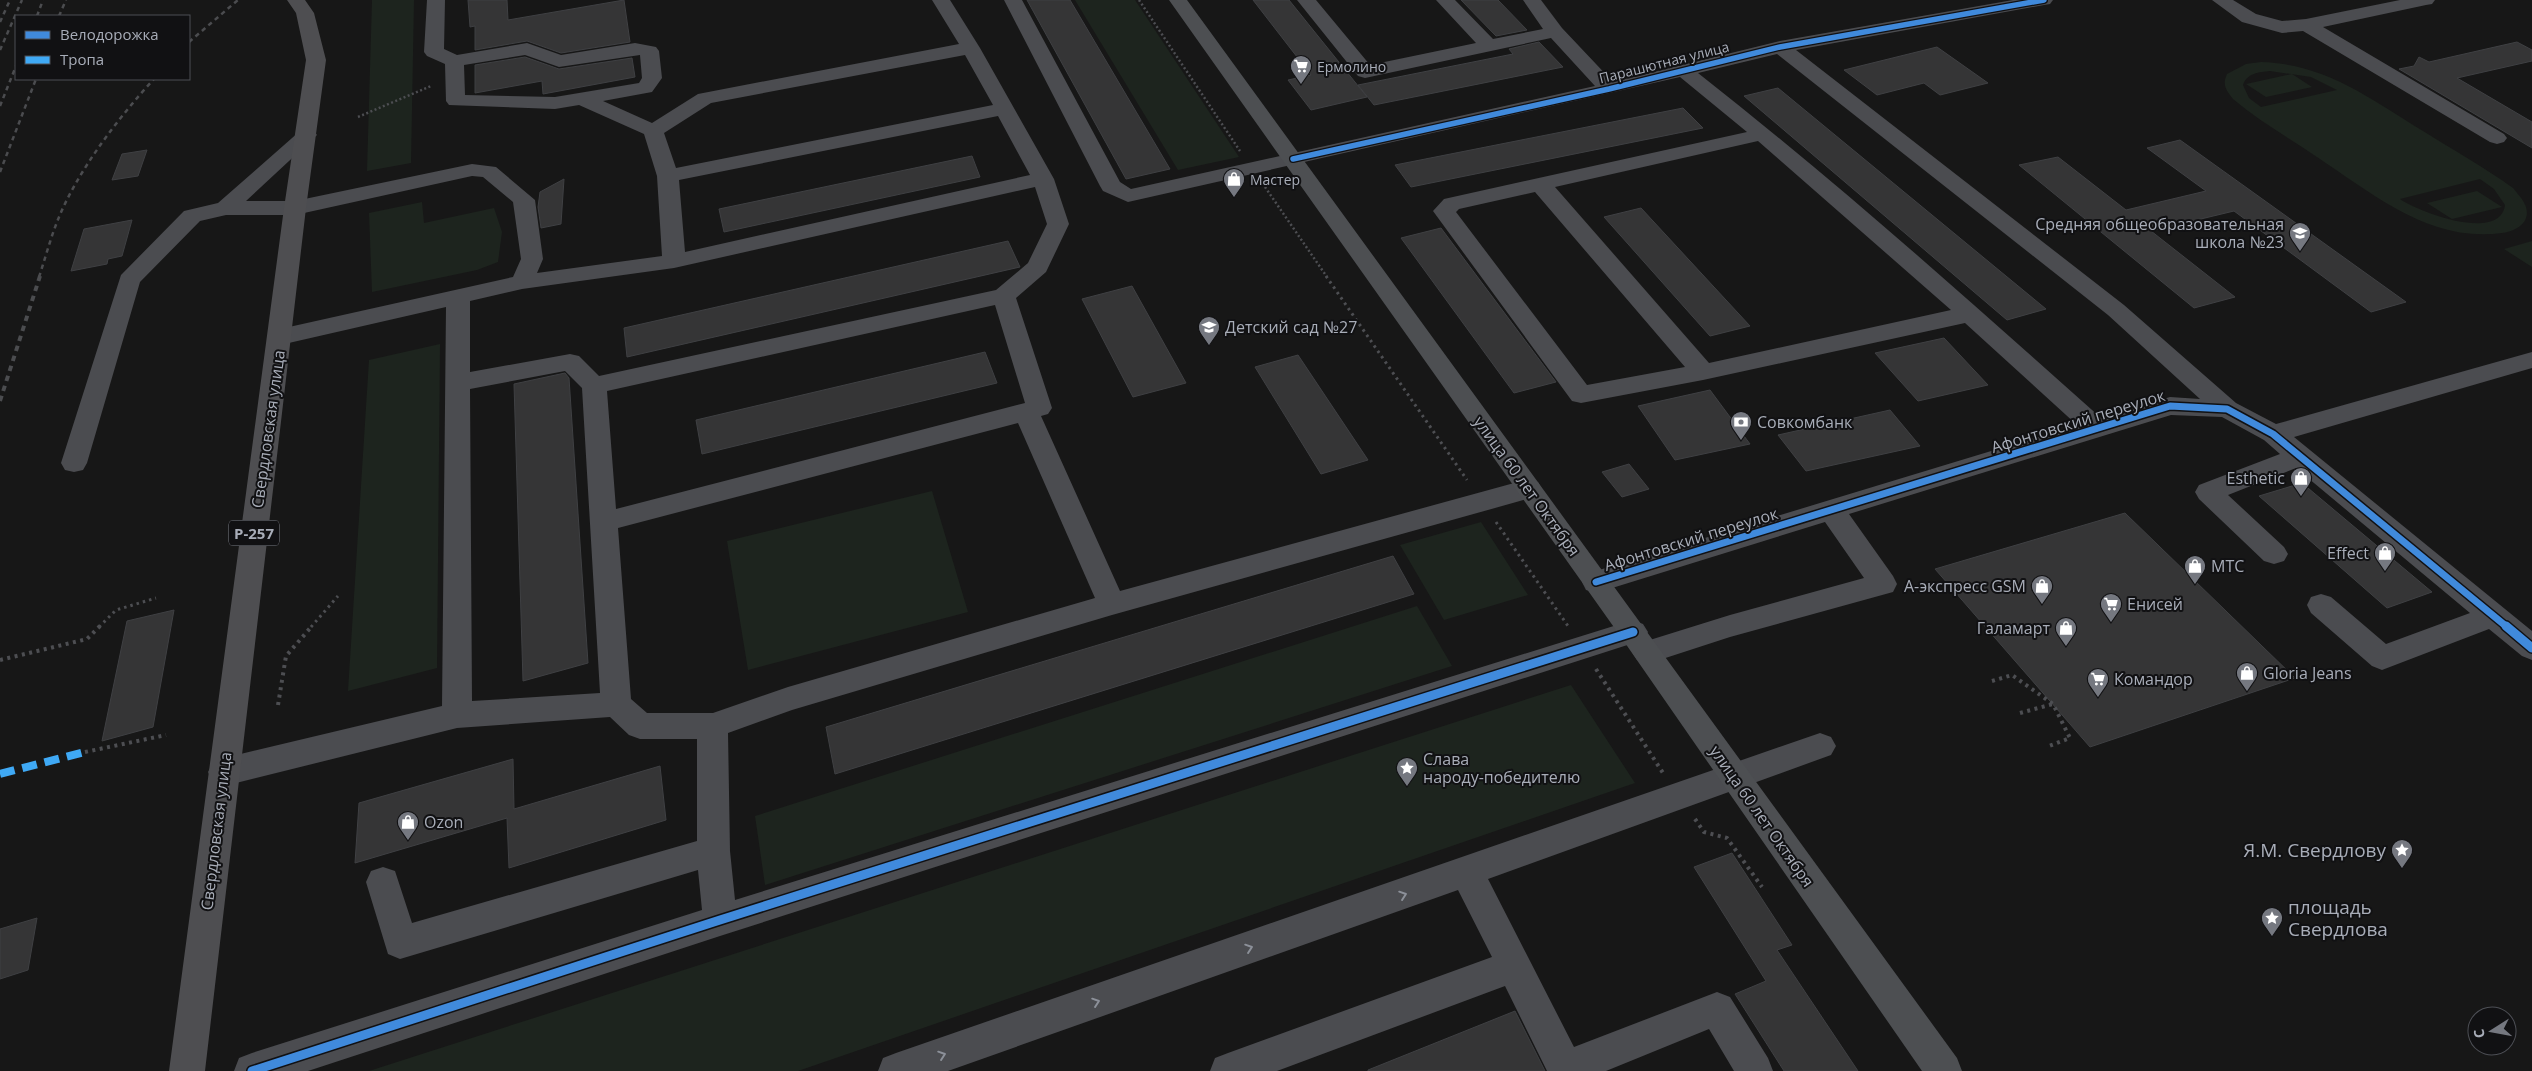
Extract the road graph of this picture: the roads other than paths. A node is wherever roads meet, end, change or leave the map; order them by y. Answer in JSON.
{"nodes":[{"id":1,"x":296,"y":0,"type":"edge"},
{"id":2,"x":436,"y":0,"type":"edge"},
{"id":3,"x":940,"y":0,"type":"edge"},
{"id":4,"x":1013,"y":0,"type":"edge"},
{"id":5,"x":1178,"y":0,"type":"edge"},
{"id":6,"x":1306,"y":0,"type":"edge"},
{"id":7,"x":1445,"y":0,"type":"edge"},
{"id":8,"x":1532,"y":0,"type":"edge"},
{"id":9,"x":2044,"y":0,"type":"edge"},
{"id":10,"x":2221,"y":0,"type":"edge"},
{"id":11,"x":2426,"y":0,"type":"edge"},
{"id":12,"x":2306,"y":25,"type":"junction"},
{"id":13,"x":1555,"y":32,"type":"junction"},
{"id":14,"x":1489,"y":46,"type":"junction"},
{"id":15,"x":1780,"y":47,"type":"junction"},
{"id":16,"x":971,"y":48,"type":"junction"},
{"id":17,"x":455,"y":68,"type":"junction"},
{"id":18,"x":1684,"y":70,"type":"junction"},
{"id":19,"x":1609,"y":89,"type":"junction"},
{"id":20,"x":582,"y":99,"type":"junction"},
{"id":21,"x":1005,"y":109,"type":"junction"},
{"id":22,"x":653,"y":131,"type":"junction"},
{"id":23,"x":1764,"y":134,"type":"junction"},
{"id":24,"x":307,"y":136,"type":"junction"},
{"id":25,"x":2497,"y":138,"type":"dead end"},
{"id":26,"x":1293,"y":159,"type":"junction"},
{"id":27,"x":668,"y":176,"type":"junction"},
{"id":28,"x":1043,"y":179,"type":"junction"},
{"id":29,"x":1541,"y":185,"type":"junction"},
{"id":30,"x":226,"y":208,"type":"junction"},
{"id":31,"x":295,"y":208,"type":"junction"},
{"id":32,"x":674,"y":261,"type":"junction"},
{"id":33,"x":522,"y":282,"type":"junction"},
{"id":34,"x":458,"y":296,"type":"junction"},
{"id":35,"x":1004,"y":296,"type":"junction"},
{"id":36,"x":1970,"y":314,"type":"junction"},
{"id":37,"x":280,"y":336,"type":"junction"},
{"id":38,"x":2532,"y":360,"type":"edge"},
{"id":39,"x":1703,"y":372,"type":"junction"},
{"id":40,"x":457,"y":383,"type":"junction"},
{"id":41,"x":594,"y":386,"type":"junction"},
{"id":42,"x":2227,"y":409,"type":"junction"},
{"id":43,"x":1026,"y":412,"type":"junction"},
{"id":44,"x":2097,"y":430,"type":"junction"},
{"id":45,"x":2273,"y":434,"type":"junction"},
{"id":46,"x":2300,"y":456,"type":"junction"},
{"id":47,"x":74,"y":463,"type":"dead end"},
{"id":48,"x":1529,"y":489,"type":"junction"},
{"id":49,"x":1831,"y":510,"type":"junction"},
{"id":50,"x":604,"y":522,"type":"junction"},
{"id":51,"x":2274,"y":554,"type":"dead end"},
{"id":52,"x":1596,"y":582,"type":"junction"},
{"id":53,"x":1112,"y":604,"type":"junction"},
{"id":54,"x":2321,"y":605,"type":"dead end"},
{"id":55,"x":2493,"y":616,"type":"junction"},
{"id":56,"x":2526,"y":637,"type":"edge"},
{"id":57,"x":1640,"y":642,"type":"junction"},
{"id":58,"x":616,"y":704,"type":"junction"},
{"id":59,"x":457,"y":714,"type":"junction"},
{"id":60,"x":714,"y":726,"type":"junction"},
{"id":61,"x":1820,"y":746,"type":"dead end"},
{"id":62,"x":224,"y":772,"type":"junction"},
{"id":63,"x":1734,"y":777,"type":"junction"},
{"id":64,"x":713,"y":851,"type":"junction"},
{"id":65,"x":1467,"y":873,"type":"junction"},
{"id":66,"x":383,"y":882,"type":"dead end"},
{"id":67,"x":720,"y":920,"type":"junction"},
{"id":68,"x":1514,"y":966,"type":"junction"},
{"id":69,"x":1565,"y":1070,"type":"edge"},
{"id":70,"x":187,"y":1071,"type":"edge"},
{"id":71,"x":252,"y":1071,"type":"edge"},
{"id":72,"x":896,"y":1071,"type":"edge"},
{"id":73,"x":1228,"y":1071,"type":"edge"},
{"id":74,"x":1755,"y":1071,"type":"edge"},
{"id":75,"x":1944,"y":1071,"type":"edge"}],
"edges":[{"from":1,"to":24,"type":"highway","name":"Свердловская улица","number":"Р-257"},
{"from":2,"to":17,"type":"street"},
{"from":3,"to":16,"type":"street"},
{"from":4,"to":26,"type":"street","name":"Парашютная улица"},
{"from":5,"to":26,"type":"main road","name":"улица 60 лет Октября"},
{"from":6,"to":14,"type":"street"},
{"from":7,"to":14,"type":"street"},
{"from":8,"to":13,"type":"street"},
{"from":9,"to":15,"type":"street","name":"Парашютная улица"},
{"from":10,"to":12,"type":"street"},
{"from":11,"to":12,"type":"street"},
{"from":12,"to":25,"type":"street"},
{"from":13,"to":14,"type":"street"},
{"from":13,"to":19,"type":"street"},
{"from":15,"to":18,"type":"street","name":"Парашютная улица"},
{"from":15,"to":42,"type":"street","name":"Афонтовский переулок"},
{"from":16,"to":21,"type":"street"},
{"from":16,"to":22,"type":"street"},
{"from":17,"to":20,"type":"street"},
{"from":17,"to":20,"type":"street"},
{"from":18,"to":19,"type":"street","name":"Парашютная улица"},
{"from":18,"to":23,"type":"street"},
{"from":19,"to":26,"type":"street","name":"Парашютная улица"},
{"from":20,"to":22,"type":"street"},
{"from":21,"to":27,"type":"street"},
{"from":21,"to":28,"type":"street"},
{"from":22,"to":27,"type":"street"},
{"from":23,"to":29,"type":"street"},
{"from":23,"to":36,"type":"street"},
{"from":24,"to":30,"type":"street"},
{"from":24,"to":31,"type":"highway","name":"Свердловская улица","number":"Р-257"},
{"from":26,"to":48,"type":"main road","name":"улица 60 лет Октября"},
{"from":27,"to":32,"type":"street"},
{"from":28,"to":32,"type":"street"},
{"from":28,"to":35,"type":"street"},
{"from":29,"to":39,"type":"street"},
{"from":29,"to":39,"type":"street"},
{"from":30,"to":31,"type":"street"},
{"from":30,"to":47,"type":"street"},
{"from":31,"to":33,"type":"street"},
{"from":31,"to":37,"type":"highway","name":"Свердловская улица","number":"Р-257"},
{"from":32,"to":33,"type":"street"},
{"from":33,"to":34,"type":"street"},
{"from":34,"to":37,"type":"street"},
{"from":34,"to":40,"type":"street"},
{"from":35,"to":41,"type":"street"},
{"from":35,"to":43,"type":"street"},
{"from":36,"to":39,"type":"street"},
{"from":36,"to":44,"type":"street"},
{"from":37,"to":62,"type":"highway","name":"Свердловская улица","number":"Р-257"},
{"from":38,"to":45,"type":"street"},
{"from":40,"to":41,"type":"street"},
{"from":40,"to":59,"type":"street"},
{"from":41,"to":50,"type":"street"},
{"from":42,"to":44,"type":"street","name":"Афонтовский переулок"},
{"from":42,"to":45,"type":"street","name":"Афонтовский переулок"},
{"from":43,"to":50,"type":"street"},
{"from":43,"to":53,"type":"street"},
{"from":44,"to":49,"type":"street","name":"Афонтовский переулок"},
{"from":45,"to":46,"type":"street","name":"Афонтовский переулок"},
{"from":46,"to":51,"type":"street"},
{"from":46,"to":55,"type":"street","name":"Афонтовский переулок"},
{"from":48,"to":52,"type":"main road","name":"улица 60 лет Октября"},
{"from":48,"to":53,"type":"street"},
{"from":49,"to":52,"type":"street","name":"Афонтовский переулок"},
{"from":49,"to":57,"type":"street"},
{"from":50,"to":58,"type":"street"},
{"from":52,"to":57,"type":"main road","name":"улица 60 лет Октября"},
{"from":53,"to":60,"type":"street"},
{"from":54,"to":55,"type":"street"},
{"from":55,"to":56,"type":"street","name":"Афонтовский переулок"},
{"from":57,"to":63,"type":"main road","name":"улица 60 лет Октября"},
{"from":57,"to":67,"type":"street"},
{"from":58,"to":59,"type":"street"},
{"from":58,"to":60,"type":"street"},
{"from":59,"to":62,"type":"street"},
{"from":60,"to":64,"type":"street"},
{"from":61,"to":63,"type":"street"},
{"from":62,"to":70,"type":"highway","name":"Свердловская улица","number":"Р-257"},
{"from":63,"to":65,"type":"street"},
{"from":63,"to":75,"type":"main road","name":"улица 60 лет Октября"},
{"from":64,"to":66,"type":"street"},
{"from":64,"to":67,"type":"street"},
{"from":65,"to":68,"type":"street"},
{"from":72,"to":65,"type":"street","one_way":true},
{"from":67,"to":71,"type":"street"},
{"from":68,"to":69,"type":"street"},
{"from":68,"to":73,"type":"street"},
{"from":69,"to":74,"type":"street"}]}
